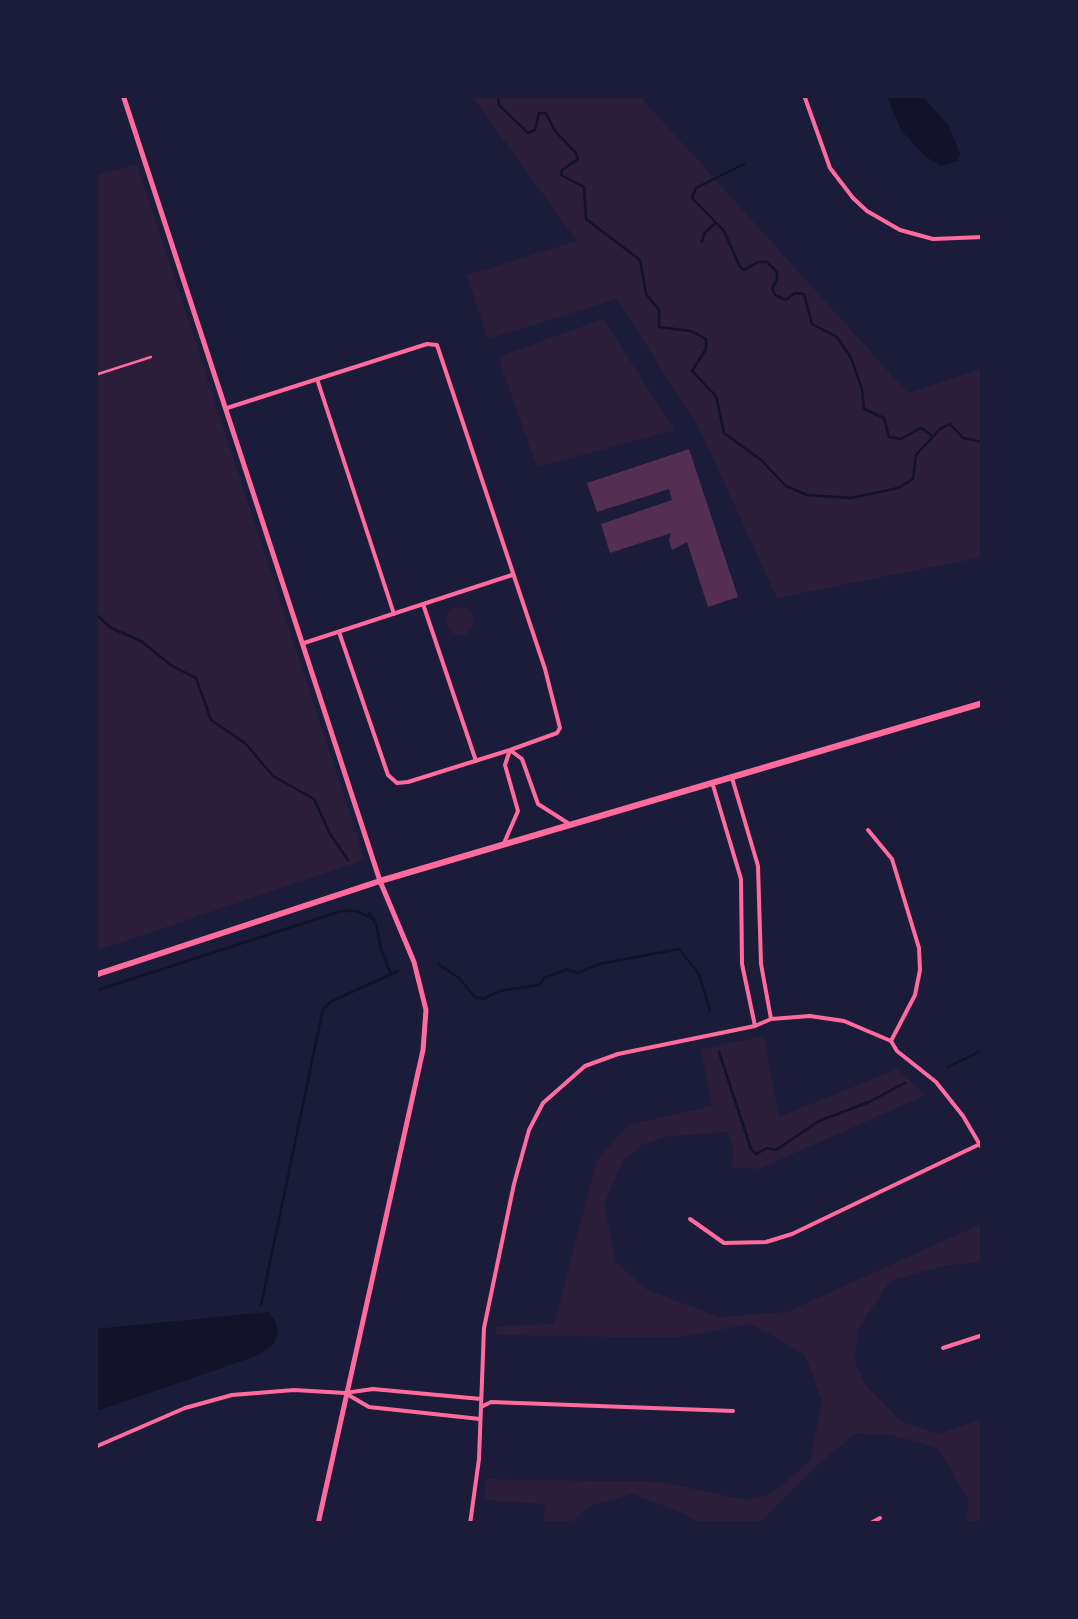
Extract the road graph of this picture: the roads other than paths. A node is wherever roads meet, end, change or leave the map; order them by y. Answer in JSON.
{"nodes":[{"id":1,"x":123,"y":95,"type":"edge"},
{"id":2,"x":804,"y":95,"type":"edge"},
{"id":3,"x":983,"y":236,"type":"edge"},
{"id":4,"x":317,"y":380,"type":"junction"},
{"id":5,"x":226,"y":408,"type":"junction"},
{"id":6,"x":512,"y":575,"type":"junction"},
{"id":7,"x":423,"y":604,"type":"junction"},
{"id":8,"x":394,"y":614,"type":"junction"},
{"id":9,"x":339,"y":632,"type":"junction"},
{"id":10,"x":304,"y":643,"type":"junction"},
{"id":11,"x":983,"y":703,"type":"edge"},
{"id":12,"x":510,"y":750,"type":"junction"},
{"id":13,"x":476,"y":761,"type":"junction"},
{"id":14,"x":732,"y":777,"type":"junction"},
{"id":15,"x":712,"y":782,"type":"junction"},
{"id":16,"x":571,"y":825,"type":"junction"},
{"id":17,"x":868,"y":830,"type":"dead end"},
{"id":18,"x":504,"y":843,"type":"junction"},
{"id":19,"x":380,"y":881,"type":"junction"},
{"id":20,"x":95,"y":975,"type":"edge"},
{"id":21,"x":771,"y":1019,"type":"junction"},
{"id":22,"x":755,"y":1026,"type":"junction"},
{"id":23,"x":891,"y":1041,"type":"junction"},
{"id":24,"x":982,"y":1147,"type":"edge"},
{"id":25,"x":690,"y":1219,"type":"dead end"},
{"id":26,"x":983,"y":1334,"type":"edge"},
{"id":27,"x":943,"y":1348,"type":"dead end"},
{"id":28,"x":345,"y":1393,"type":"junction"},
{"id":29,"x":482,"y":1399,"type":"junction"},
{"id":30,"x":481,"y":1407,"type":"junction"},
{"id":31,"x":733,"y":1411,"type":"dead end"},
{"id":32,"x":480,"y":1419,"type":"junction"},
{"id":33,"x":95,"y":1446,"type":"edge"},
{"id":34,"x":880,"y":1518,"type":"dead end"},
{"id":35,"x":318,"y":1524,"type":"edge"},
{"id":36,"x":470,"y":1524,"type":"edge"},
{"id":37,"x":870,"y":1524,"type":"edge"}],
"edges":[{"from":1,"to":5,"type":"street"},
{"from":2,"to":3,"type":"street"},
{"from":4,"to":5,"type":"street"},
{"from":4,"to":6,"type":"street"},
{"from":4,"to":8,"type":"street"},
{"from":5,"to":10,"type":"street"},
{"from":6,"to":7,"type":"street"},
{"from":6,"to":12,"type":"street"},
{"from":7,"to":8,"type":"street"},
{"from":7,"to":13,"type":"street"},
{"from":8,"to":9,"type":"street"},
{"from":9,"to":10,"type":"street"},
{"from":9,"to":13,"type":"street"},
{"from":10,"to":19,"type":"street"},
{"from":11,"to":14,"type":"main road"},
{"from":12,"to":13,"type":"street"},
{"from":12,"to":16,"type":"street"},
{"from":12,"to":18,"type":"street"},
{"from":14,"to":15,"type":"main road"},
{"from":14,"to":21,"type":"street"},
{"from":15,"to":16,"type":"main road"},
{"from":15,"to":22,"type":"street"},
{"from":16,"to":18,"type":"main road"},
{"from":17,"to":23,"type":"street"},
{"from":18,"to":19,"type":"main road"},
{"from":19,"to":20,"type":"main road"},
{"from":19,"to":28,"type":"street"},
{"from":21,"to":22,"type":"street"},
{"from":21,"to":23,"type":"street"},
{"from":22,"to":29,"type":"street"},
{"from":23,"to":24,"type":"street"},
{"from":24,"to":25,"type":"street"},
{"from":26,"to":27,"type":"street"},
{"from":28,"to":29,"type":"street"},
{"from":28,"to":32,"type":"street"},
{"from":28,"to":33,"type":"street"},
{"from":28,"to":35,"type":"street"},
{"from":29,"to":30,"type":"street"},
{"from":30,"to":31,"type":"street"},
{"from":30,"to":32,"type":"street"},
{"from":32,"to":36,"type":"street"},
{"from":34,"to":37,"type":"street"}]}
